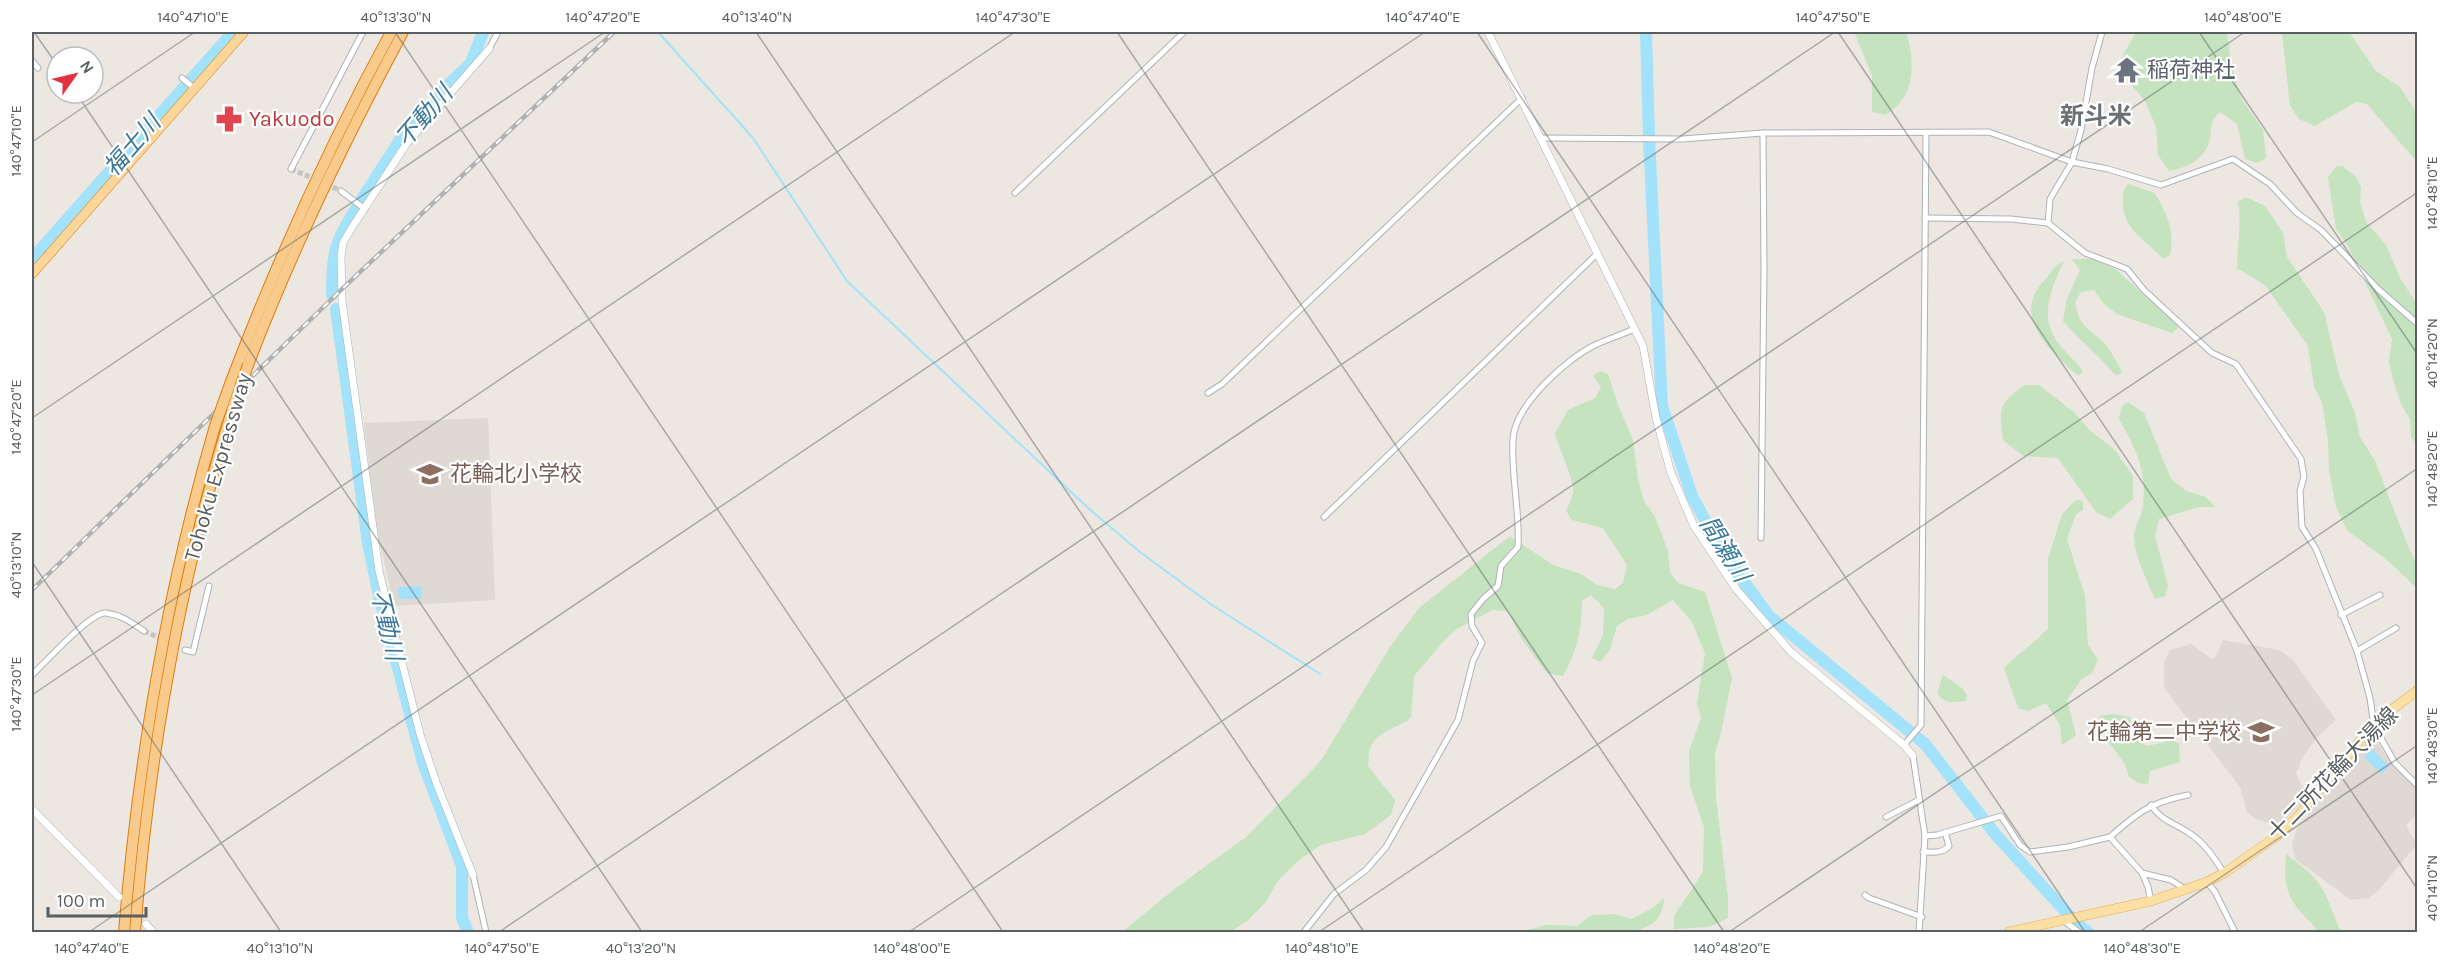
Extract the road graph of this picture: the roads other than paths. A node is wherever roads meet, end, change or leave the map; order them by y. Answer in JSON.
{"nodes":[{"id":1,"x":244,"y":32,"type":"edge"},
{"id":2,"x":363,"y":32,"type":"edge"},
{"id":3,"x":391,"y":32,"type":"edge"},
{"id":4,"x":404,"y":32,"type":"edge"},
{"id":5,"x":498,"y":32,"type":"edge"},
{"id":6,"x":1184,"y":32,"type":"edge"},
{"id":7,"x":1488,"y":32,"type":"edge"},
{"id":8,"x":2102,"y":32,"type":"edge"},
{"id":9,"x":489,"y":49,"type":"joint"},
{"id":10,"x":32,"y":62,"type":"edge"},
{"id":11,"x":38,"y":68,"type":"dead end"},
{"id":12,"x":182,"y":78,"type":"dead end"},
{"id":13,"x":194,"y":88,"type":"junction"},
{"id":14,"x":1522,"y":98,"type":"junction"},
{"id":15,"x":1763,"y":133,"type":"junction"},
{"id":16,"x":1926,"y":133,"type":"junction"},
{"id":17,"x":1541,"y":138,"type":"junction"},
{"id":18,"x":2072,"y":162,"type":"junction"},
{"id":19,"x":291,"y":169,"type":"dead end"},
{"id":20,"x":341,"y":191,"type":"tunnel mouth"},
{"id":21,"x":1016,"y":193,"type":"dead end"},
{"id":22,"x":365,"y":209,"type":"junction"},
{"id":23,"x":1925,"y":218,"type":"junction"},
{"id":24,"x":2048,"y":223,"type":"junction"},
{"id":25,"x":1597,"y":254,"type":"junction"},
{"id":26,"x":32,"y":274,"type":"edge"},
{"id":27,"x":2418,"y":324,"type":"edge"},
{"id":28,"x":1634,"y":329,"type":"junction"},
{"id":29,"x":1208,"y":393,"type":"dead end"},
{"id":30,"x":1324,"y":517,"type":"dead end"},
{"id":31,"x":1761,"y":538,"type":"dead end"},
{"id":32,"x":209,"y":586,"type":"dead end"},
{"id":33,"x":2380,"y":595,"type":"dead end"},
{"id":34,"x":2341,"y":615,"type":"junction"},
{"id":35,"x":2396,"y":628,"type":"dead end"},
{"id":36,"x":144,"y":631,"type":"tunnel mouth"},
{"id":37,"x":184,"y":650,"type":"dead end"},
{"id":38,"x":2357,"y":651,"type":"junction"},
{"id":39,"x":32,"y":675,"type":"edge"},
{"id":40,"x":2418,"y":690,"type":"edge"},
{"id":41,"x":2374,"y":726,"type":"junction"},
{"id":42,"x":1905,"y":743,"type":"junction"},
{"id":43,"x":1913,"y":756,"type":"joint"},
{"id":44,"x":2418,"y":786,"type":"edge"},
{"id":45,"x":2188,"y":795,"type":"dead end"},
{"id":46,"x":1918,"y":800,"type":"junction"},
{"id":47,"x":2151,"y":805,"type":"junction"},
{"id":48,"x":32,"y":809,"type":"edge"},
{"id":49,"x":1886,"y":817,"type":"dead end"},
{"id":50,"x":1945,"y":832,"type":"junction"},
{"id":51,"x":1925,"y":836,"type":"junction"},
{"id":52,"x":2110,"y":837,"type":"junction"},
{"id":53,"x":1923,"y":852,"type":"junction"},
{"id":54,"x":2142,"y":873,"type":"junction"},
{"id":55,"x":2224,"y":873,"type":"junction"},
{"id":56,"x":473,"y":874,"type":"joint"},
{"id":57,"x":2207,"y":882,"type":"junction"},
{"id":58,"x":2186,"y":890,"type":"junction"},
{"id":59,"x":1865,"y":895,"type":"dead end"},
{"id":60,"x":119,"y":897,"type":"dead end"},
{"id":61,"x":2151,"y":901,"type":"junction"},
{"id":62,"x":1922,"y":917,"type":"junction"},
{"id":63,"x":2066,"y":921,"type":"junction"},
{"id":64,"x":146,"y":924,"type":"dead end"},
{"id":65,"x":124,"y":933,"type":"edge"},
{"id":66,"x":135,"y":933,"type":"edge"},
{"id":67,"x":153,"y":933,"type":"edge"},
{"id":68,"x":486,"y":933,"type":"edge"},
{"id":69,"x":1304,"y":933,"type":"edge"},
{"id":70,"x":1920,"y":933,"type":"edge"},
{"id":71,"x":2008,"y":933,"type":"edge"},
{"id":72,"x":2079,"y":933,"type":"edge"},
{"id":73,"x":2235,"y":933,"type":"edge"}],
"edges":[{"from":1,"to":13,"type":"highway"},
{"from":2,"to":19,"type":"street"},
{"from":3,"to":65,"type":"highway","name":"Tohoku Expressway","bridge":true},
{"from":4,"to":66,"type":"highway","name":"Tohoku Expressway","bridge":true},
{"from":5,"to":9,"type":"street"},
{"from":6,"to":21,"type":"street"},
{"from":7,"to":14,"type":"street"},
{"from":8,"to":18,"type":"street"},
{"from":9,"to":22,"type":"street"},
{"from":10,"to":11,"type":"street"},
{"from":12,"to":13,"type":"street"},
{"from":13,"to":26,"type":"highway"},
{"from":14,"to":17,"type":"street"},
{"from":14,"to":29,"type":"street"},
{"from":15,"to":16,"type":"street"},
{"from":15,"to":17,"type":"street"},
{"from":15,"to":31,"type":"street"},
{"from":16,"to":18,"type":"street"},
{"from":16,"to":23,"type":"street"},
{"from":17,"to":25,"type":"street"},
{"from":18,"to":24,"type":"street"},
{"from":18,"to":27,"type":"street"},
{"from":20,"to":22,"type":"street"},
{"from":22,"to":56,"type":"street"},
{"from":23,"to":24,"type":"street"},
{"from":23,"to":42,"type":"street"},
{"from":24,"to":34,"type":"street"},
{"from":25,"to":28,"type":"street"},
{"from":25,"to":30,"type":"street"},
{"from":28,"to":42,"type":"street"},
{"from":28,"to":69,"type":"street"},
{"from":32,"to":37,"type":"street"},
{"from":33,"to":34,"type":"street"},
{"from":34,"to":38,"type":"street"},
{"from":35,"to":38,"type":"street"},
{"from":36,"to":39,"type":"street"},
{"from":38,"to":41,"type":"street"},
{"from":40,"to":41,"type":"main road","name":"十二所花輪大湯線"},
{"from":41,"to":44,"type":"street"},
{"from":41,"to":55,"type":"main road","name":"十二所花輪大湯線"},
{"from":42,"to":43,"type":"street"},
{"from":43,"to":46,"type":"street"},
{"from":45,"to":47,"type":"street"},
{"from":46,"to":49,"type":"street"},
{"from":46,"to":51,"type":"street"},
{"from":47,"to":52,"type":"street"},
{"from":47,"to":55,"type":"street"},
{"from":48,"to":60,"type":"street"},
{"from":50,"to":51,"type":"street"},
{"from":50,"to":52,"type":"street"},
{"from":50,"to":53,"type":"street"},
{"from":51,"to":53,"type":"street"},
{"from":52,"to":54,"type":"street"},
{"from":53,"to":62,"type":"street"},
{"from":54,"to":58,"type":"street"},
{"from":54,"to":61,"type":"street"},
{"from":55,"to":57,"type":"main road","name":"十二所花輪大湯線"},
{"from":56,"to":68,"type":"street"},
{"from":57,"to":58,"type":"main road","name":"十二所花輪大湯線"},
{"from":57,"to":73,"type":"street"},
{"from":58,"to":61,"type":"main road","name":"十二所花輪大湯線"},
{"from":59,"to":62,"type":"street"},
{"from":61,"to":63,"type":"main road","name":"十二所花輪大湯線"},
{"from":62,"to":70,"type":"street"},
{"from":63,"to":71,"type":"main road","name":"十二所花輪大湯線"},
{"from":63,"to":72,"type":"street"},
{"from":64,"to":67,"type":"street"}]}
